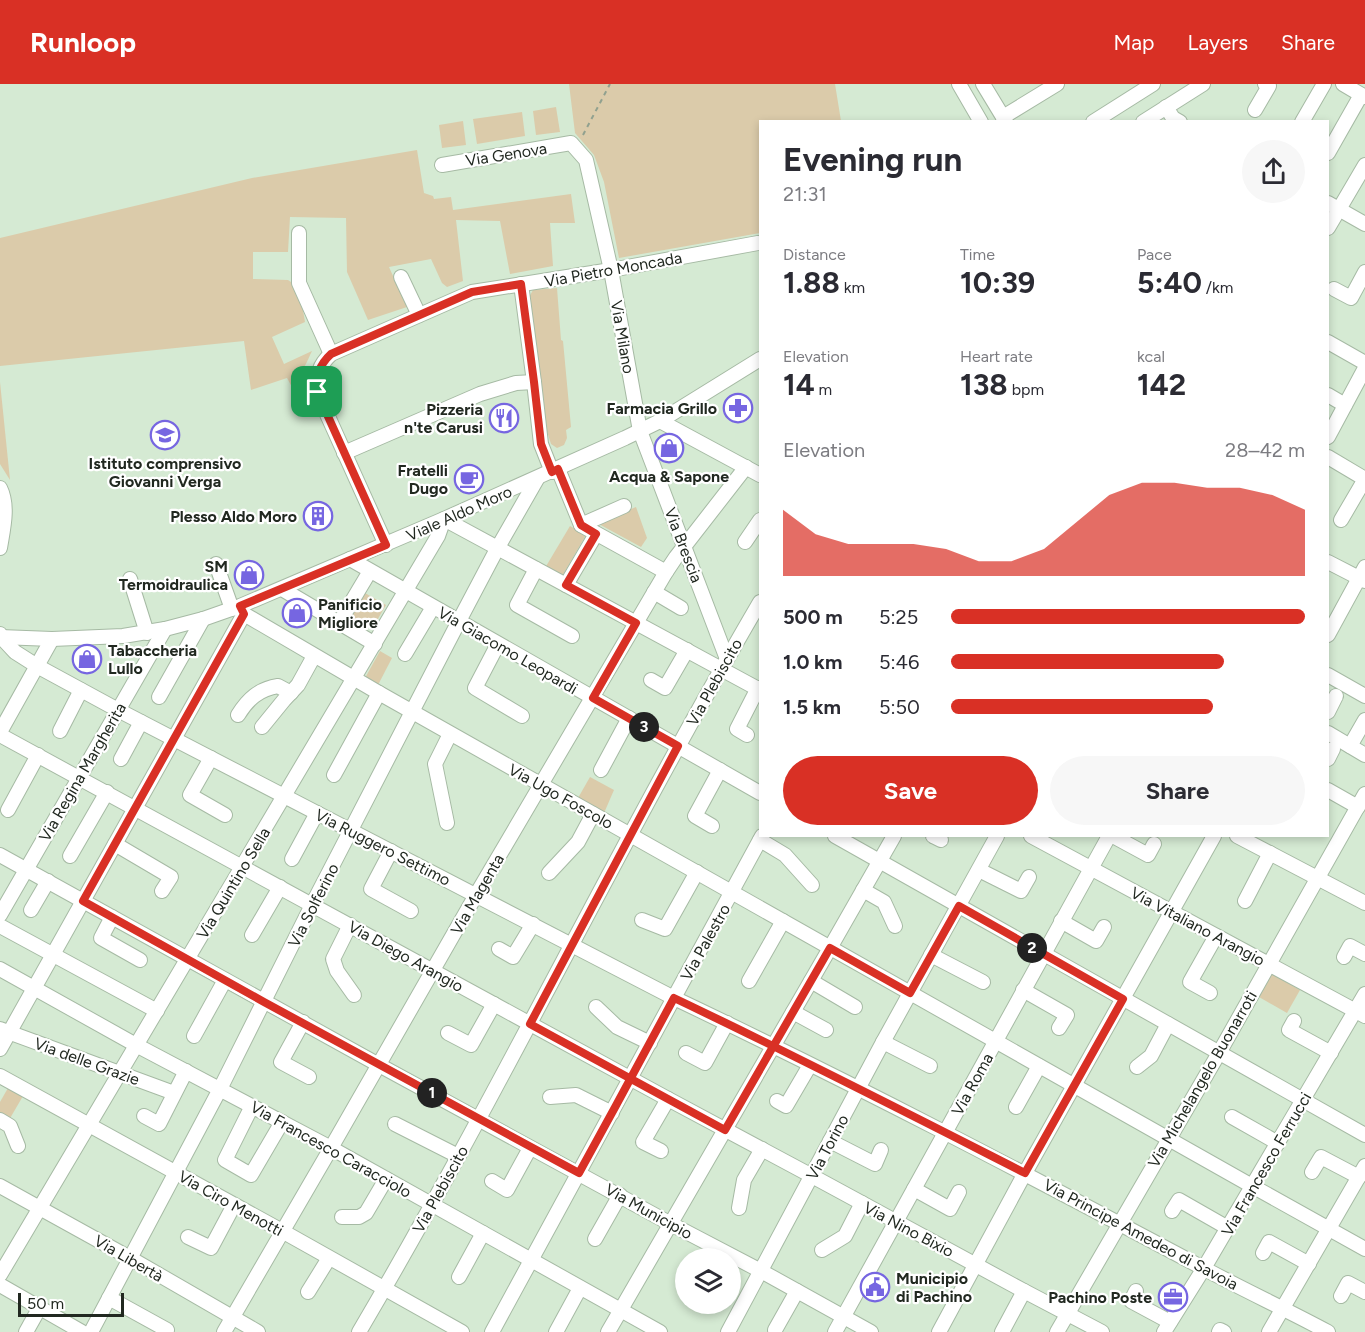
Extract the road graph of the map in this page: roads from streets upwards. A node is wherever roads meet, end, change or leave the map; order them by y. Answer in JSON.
{"nodes":[{"id":1,"x":959,"y":84,"type":"edge"},
{"id":2,"x":983,"y":84,"type":"edge"},
{"id":3,"x":1057,"y":84,"type":"edge"},
{"id":4,"x":1153,"y":84,"type":"edge"},
{"id":5,"x":1203,"y":84,"type":"edge"},
{"id":6,"x":1265,"y":84,"type":"edge"},
{"id":7,"x":1324,"y":84,"type":"edge"},
{"id":8,"x":1342,"y":84,"type":"edge"},
{"id":9,"x":1363,"y":96,"type":"edge"},
{"id":10,"x":1255,"y":110,"type":"dead end"},
{"id":11,"x":1172,"y":117,"type":"edge"},
{"id":12,"x":1005,"y":119,"type":"edge"},
{"id":13,"x":980,"y":120,"type":"edge"},
{"id":14,"x":1096,"y":120,"type":"edge"},
{"id":15,"x":1155,"y":120,"type":"edge"},
{"id":16,"x":1303,"y":120,"type":"edge"},
{"id":17,"x":571,"y":143,"type":"joint"},
{"id":18,"x":1329,"y":151,"type":"edge"},
{"id":19,"x":442,"y":165,"type":"dead end"},
{"id":20,"x":1365,"y":165,"type":"edge"},
{"id":21,"x":1333,"y":206,"type":"edge"},
{"id":22,"x":1329,"y":224,"type":"edge"},
{"id":23,"x":1365,"y":224,"type":"edge"},
{"id":24,"x":299,"y":233,"type":"dead end"},
{"id":25,"x":758,"y":243,"type":"dead end"},
{"id":26,"x":611,"y":270,"type":"junction"},
{"id":27,"x":1365,"y":272,"type":"edge"},
{"id":28,"x":401,"y":277,"type":"dead end"},
{"id":29,"x":521,"y":284,"type":"junction"},
{"id":30,"x":1334,"y":289,"type":"dead end"},
{"id":31,"x":419,"y":315,"type":"junction"},
{"id":32,"x":1329,"y":343,"type":"edge"},
{"id":33,"x":331,"y":354,"type":"junction"},
{"id":34,"x":1365,"y":363,"type":"edge"},
{"id":35,"x":757,"y":365,"type":"edge"},
{"id":36,"x":1365,"y":368,"type":"edge"},
{"id":37,"x":534,"y":382,"type":"junction"},
{"id":38,"x":1329,"y":396,"type":"edge"},
{"id":39,"x":1345,"y":405,"type":"junction"},
{"id":40,"x":660,"y":421,"type":"junction"},
{"id":41,"x":640,"y":431,"type":"junction"},
{"id":42,"x":1329,"y":434,"type":"edge"},
{"id":43,"x":344,"y":453,"type":"junction"},
{"id":44,"x":1329,"y":458,"type":"edge"},
{"id":45,"x":746,"y":467,"type":"junction"},
{"id":46,"x":555,"y":471,"type":"junction"},
{"id":47,"x":759,"y":474,"type":"edge"},
{"id":48,"x":537,"y":479,"type":"junction"},
{"id":49,"x":1365,"y":479,"type":"edge"},
{"id":50,"x":0,"y":488,"type":"edge"},
{"id":51,"x":624,"y":506,"type":"dead end"},
{"id":52,"x":444,"y":519,"type":"junction"},
{"id":53,"x":1341,"y":520,"type":"dead end"},
{"id":54,"x":759,"y":521,"type":"edge"},
{"id":55,"x":581,"y":525,"type":"junction"},
{"id":56,"x":596,"y":534,"type":"junction"},
{"id":57,"x":745,"y":542,"type":"dead end"},
{"id":58,"x":386,"y":545,"type":"junction"},
{"id":59,"x":684,"y":547,"type":"junction"},
{"id":60,"x":0,"y":548,"type":"edge"},
{"id":61,"x":497,"y":549,"type":"junction"},
{"id":62,"x":350,"y":560,"type":"junction"},
{"id":63,"x":1329,"y":562,"type":"edge"},
{"id":64,"x":216,"y":564,"type":"dead end"},
{"id":65,"x":536,"y":569,"type":"junction"},
{"id":66,"x":370,"y":571,"type":"junction"},
{"id":67,"x":666,"y":572,"type":"junction"},
{"id":68,"x":1363,"y":575,"type":"edge"},
{"id":69,"x":130,"y":579,"type":"dead end"},
{"id":70,"x":566,"y":585,"type":"junction"},
{"id":71,"x":282,"y":589,"type":"junction"},
{"id":72,"x":406,"y":591,"type":"junction"},
{"id":73,"x":654,"y":592,"type":"junction"},
{"id":74,"x":759,"y":604,"type":"edge"},
{"id":75,"x":433,"y":607,"type":"junction"},
{"id":76,"x":681,"y":608,"type":"dead end"},
{"id":77,"x":239,"y":610,"type":"junction"},
{"id":78,"x":202,"y":619,"type":"junction"},
{"id":79,"x":459,"y":621,"type":"junction"},
{"id":80,"x":339,"y":623,"type":"junction"},
{"id":81,"x":636,"y":623,"type":"junction"},
{"id":82,"x":165,"y":629,"type":"junction"},
{"id":83,"x":147,"y":633,"type":"junction"},
{"id":84,"x":1329,"y":633,"type":"edge"},
{"id":85,"x":1,"y":636,"type":"edge"},
{"id":86,"x":572,"y":636,"type":"dead end"},
{"id":87,"x":52,"y":639,"type":"junction"},
{"id":88,"x":375,"y":644,"type":"junction"},
{"id":89,"x":498,"y":644,"type":"junction"},
{"id":90,"x":687,"y":650,"type":"junction"},
{"id":91,"x":405,"y":654,"type":"dead end"},
{"id":92,"x":314,"y":656,"type":"junction"},
{"id":93,"x":724,"y":664,"type":"junction"},
{"id":94,"x":38,"y":666,"type":"junction"},
{"id":95,"x":1329,"y":676,"type":"edge"},
{"id":96,"x":354,"y":679,"type":"junction"},
{"id":97,"x":651,"y":680,"type":"dead end"},
{"id":98,"x":759,"y":689,"type":"edge"},
{"id":99,"x":81,"y":690,"type":"junction"},
{"id":100,"x":291,"y":693,"type":"junction"},
{"id":101,"x":379,"y":693,"type":"junction"},
{"id":102,"x":1336,"y":696,"type":"dead end"},
{"id":103,"x":1365,"y":696,"type":"edge"},
{"id":104,"x":159,"y":697,"type":"dead end"},
{"id":105,"x":593,"y":698,"type":"junction"},
{"id":106,"x":118,"y":710,"type":"junction"},
{"id":107,"x":1329,"y":710,"type":"edge"},
{"id":108,"x":412,"y":712,"type":"junction"},
{"id":109,"x":238,"y":715,"type":"dead end"},
{"id":110,"x":522,"y":716,"type":"dead end"},
{"id":111,"x":629,"y":718,"type":"junction"},
{"id":112,"x":1365,"y":720,"type":"edge"},
{"id":113,"x":141,"y":722,"type":"junction"},
{"id":114,"x":262,"y":727,"type":"dead end"},
{"id":115,"x":60,"y":732,"type":"dead end"},
{"id":116,"x":0,"y":733,"type":"edge"},
{"id":117,"x":450,"y":734,"type":"junction"},
{"id":118,"x":1329,"y":734,"type":"edge"},
{"id":119,"x":747,"y":735,"type":"dead end"},
{"id":120,"x":174,"y":739,"type":"junction"},
{"id":121,"x":678,"y":746,"type":"junction"},
{"id":122,"x":1350,"y":746,"type":"junction"},
{"id":123,"x":38,"y":755,"type":"junction"},
{"id":124,"x":1365,"y":755,"type":"edge"},
{"id":125,"x":211,"y":758,"type":"junction"},
{"id":126,"x":121,"y":759,"type":"dead end"},
{"id":127,"x":601,"y":770,"type":"dead end"},
{"id":128,"x":720,"y":770,"type":"junction"},
{"id":129,"x":334,"y":774,"type":"dead end"},
{"id":130,"x":79,"y":777,"type":"junction"},
{"id":131,"x":542,"y":785,"type":"junction"},
{"id":132,"x":1329,"y":790,"type":"edge"},
{"id":133,"x":106,"y":792,"type":"junction"},
{"id":134,"x":759,"y":792,"type":"edge"},
{"id":135,"x":285,"y":796,"type":"junction"},
{"id":136,"x":1361,"y":800,"type":"edge"},
{"id":137,"x":135,"y":808,"type":"junction"},
{"id":138,"x":8,"y":810,"type":"dead end"},
{"id":139,"x":317,"y":813,"type":"junction"},
{"id":140,"x":593,"y":814,"type":"junction"},
{"id":141,"x":225,"y":815,"type":"dead end"},
{"id":142,"x":447,"y":823,"type":"dead end"},
{"id":143,"x":712,"y":826,"type":"dead end"},
{"id":144,"x":351,"y":830,"type":"junction"},
{"id":145,"x":630,"y":835,"type":"junction"},
{"id":146,"x":837,"y":837,"type":"edge"},
{"id":147,"x":893,"y":837,"type":"edge"},
{"id":148,"x":996,"y":837,"type":"edge"},
{"id":149,"x":1032,"y":837,"type":"edge"},
{"id":150,"x":1110,"y":837,"type":"edge"},
{"id":151,"x":1113,"y":837,"type":"edge"},
{"id":152,"x":1213,"y":837,"type":"edge"},
{"id":153,"x":1239,"y":837,"type":"edge"},
{"id":154,"x":761,"y":838,"type":"edge"},
{"id":155,"x":1332,"y":839,"type":"edge"},
{"id":156,"x":115,"y":844,"type":"junction"},
{"id":157,"x":1155,"y":844,"type":"dead end"},
{"id":158,"x":391,"y":851,"type":"junction"},
{"id":159,"x":1270,"y":853,"type":"junction"},
{"id":160,"x":0,"y":855,"type":"edge"},
{"id":161,"x":70,"y":856,"type":"dead end"},
{"id":162,"x":292,"y":859,"type":"dead end"},
{"id":163,"x":879,"y":861,"type":"junction"},
{"id":164,"x":243,"y":867,"type":"junction"},
{"id":165,"x":1091,"y":868,"type":"junction"},
{"id":166,"x":26,"y":869,"type":"junction"},
{"id":167,"x":978,"y":870,"type":"junction"},
{"id":168,"x":549,"y":873,"type":"dead end"},
{"id":169,"x":697,"y":873,"type":"junction"},
{"id":170,"x":1029,"y":877,"type":"dead end"},
{"id":171,"x":1317,"y":877,"type":"junction"},
{"id":172,"x":48,"y":881,"type":"junction"},
{"id":173,"x":812,"y":885,"type":"dead end"},
{"id":174,"x":280,"y":887,"type":"junction"},
{"id":175,"x":863,"y":890,"type":"junction"},
{"id":176,"x":162,"y":891,"type":"dead end"},
{"id":177,"x":732,"y":892,"type":"junction"},
{"id":178,"x":476,"y":895,"type":"junction"},
{"id":179,"x":1363,"y":897,"type":"edge"},
{"id":180,"x":83,"y":901,"type":"junction"},
{"id":181,"x":1245,"y":902,"type":"dead end"},
{"id":182,"x":312,"y":905,"type":"junction"},
{"id":183,"x":959,"y":906,"type":"junction"},
{"id":184,"x":31,"y":910,"type":"dead end"},
{"id":185,"x":411,"y":911,"type":"dead end"},
{"id":186,"x":1171,"y":912,"type":"junction"},
{"id":187,"x":0,"y":915,"type":"edge"},
{"id":188,"x":112,"y":917,"type":"junction"},
{"id":189,"x":642,"y":920,"type":"dead end"},
{"id":190,"x":783,"y":921,"type":"junction"},
{"id":191,"x":1061,"y":921,"type":"junction"},
{"id":192,"x":532,"y":924,"type":"junction"},
{"id":193,"x":350,"y":925,"type":"junction"},
{"id":194,"x":0,"y":926,"type":"edge"},
{"id":195,"x":895,"y":926,"type":"dead end"},
{"id":196,"x":1104,"y":927,"type":"dead end"},
{"id":197,"x":252,"y":935,"type":"dead end"},
{"id":198,"x":1216,"y":936,"type":"junction"},
{"id":199,"x":572,"y":945,"type":"junction"},
{"id":200,"x":830,"y":948,"type":"junction"},
{"id":201,"x":499,"y":949,"type":"dead end"},
{"id":202,"x":1043,"y":954,"type":"junction"},
{"id":203,"x":1365,"y":954,"type":"edge"},
{"id":204,"x":53,"y":955,"type":"junction"},
{"id":205,"x":931,"y":955,"type":"junction"},
{"id":206,"x":1344,"y":957,"type":"dead end"},
{"id":207,"x":188,"y":959,"type":"junction"},
{"id":208,"x":140,"y":960,"type":"dead end"},
{"id":209,"x":1268,"y":964,"type":"junction"},
{"id":210,"x":0,"y":969,"type":"edge"},
{"id":211,"x":432,"y":970,"type":"junction"},
{"id":212,"x":225,"y":980,"type":"junction"},
{"id":213,"x":749,"y":981,"type":"dead end"},
{"id":214,"x":811,"y":981,"type":"junction"},
{"id":215,"x":983,"y":982,"type":"dead end"},
{"id":216,"x":34,"y":988,"type":"junction"},
{"id":217,"x":1023,"y":990,"type":"junction"},
{"id":218,"x":910,"y":993,"type":"junction"},
{"id":219,"x":1210,"y":993,"type":"dead end"},
{"id":220,"x":354,"y":994,"type":"dead end"},
{"id":221,"x":1365,"y":994,"type":"edge"},
{"id":222,"x":674,"y":998,"type":"junction"},
{"id":223,"x":1123,"y":999,"type":"junction"},
{"id":224,"x":264,"y":1002,"type":"junction"},
{"id":225,"x":494,"y":1004,"type":"junction"},
{"id":226,"x":596,"y":1007,"type":"dead end"},
{"id":227,"x":855,"y":1007,"type":"dead end"},
{"id":228,"x":157,"y":1011,"type":"junction"},
{"id":229,"x":793,"y":1012,"type":"junction"},
{"id":230,"x":1360,"y":1013,"type":"edge"},
{"id":231,"x":1294,"y":1021,"type":"dead end"},
{"id":232,"x":303,"y":1022,"type":"junction"},
{"id":233,"x":727,"y":1023,"type":"junction"},
{"id":234,"x":530,"y":1024,"type":"junction"},
{"id":235,"x":1168,"y":1024,"type":"junction"},
{"id":236,"x":1059,"y":1028,"type":"dead end"},
{"id":237,"x":826,"y":1030,"type":"dead end"},
{"id":238,"x":5,"y":1031,"type":"edge"},
{"id":239,"x":448,"y":1033,"type":"dead end"},
{"id":240,"x":194,"y":1036,"type":"dead end"},
{"id":241,"x":995,"y":1041,"type":"junction"},
{"id":242,"x":883,"y":1042,"type":"junction"},
{"id":243,"x":650,"y":1043,"type":"junction"},
{"id":244,"x":136,"y":1046,"type":"junction"},
{"id":245,"x":773,"y":1046,"type":"junction"},
{"id":246,"x":0,"y":1049,"type":"edge"},
{"id":247,"x":686,"y":1053,"type":"dead end"},
{"id":248,"x":1219,"y":1053,"type":"junction"},
{"id":249,"x":1330,"y":1053,"type":"junction"},
{"id":250,"x":379,"y":1065,"type":"junction"},
{"id":251,"x":810,"y":1065,"type":"junction"},
{"id":252,"x":930,"y":1066,"type":"dead end"},
{"id":253,"x":1039,"y":1066,"type":"junction"},
{"id":254,"x":1137,"y":1067,"type":"dead end"},
{"id":255,"x":186,"y":1071,"type":"junction"},
{"id":256,"x":120,"y":1073,"type":"junction"},
{"id":257,"x":0,"y":1076,"type":"edge"},
{"id":258,"x":309,"y":1077,"type":"dead end"},
{"id":259,"x":630,"y":1079,"type":"junction"},
{"id":260,"x":1074,"y":1085,"type":"junction"},
{"id":261,"x":220,"y":1089,"type":"junction"},
{"id":262,"x":858,"y":1089,"type":"junction"},
{"id":263,"x":174,"y":1093,"type":"junction"},
{"id":264,"x":550,"y":1097,"type":"dead end"},
{"id":265,"x":668,"y":1099,"type":"junction"},
{"id":266,"x":1303,"y":1100,"type":"junction"},
{"id":267,"x":777,"y":1101,"type":"dead end"},
{"id":268,"x":252,"y":1106,"type":"junction"},
{"id":269,"x":1016,"y":1107,"type":"dead end"},
{"id":270,"x":612,"y":1113,"type":"junction"},
{"id":271,"x":144,"y":1116,"type":"dead end"},
{"id":272,"x":1232,"y":1117,"type":"dead end"},
{"id":273,"x":479,"y":1118,"type":"junction"},
{"id":274,"x":0,"y":1120,"type":"edge"},
{"id":275,"x":282,"y":1122,"type":"junction"},
{"id":276,"x":395,"y":1124,"type":"dead end"},
{"id":277,"x":89,"y":1126,"type":"junction"},
{"id":278,"x":725,"y":1130,"type":"junction"},
{"id":279,"x":945,"y":1132,"type":"junction"},
{"id":280,"x":1365,"y":1135,"type":"edge"},
{"id":281,"x":1168,"y":1139,"type":"junction"},
{"id":282,"x":830,"y":1141,"type":"junction"},
{"id":283,"x":1278,"y":1143,"type":"junction"},
{"id":284,"x":18,"y":1146,"type":"dead end"},
{"id":285,"x":331,"y":1148,"type":"junction"},
{"id":286,"x":530,"y":1148,"type":"junction"},
{"id":287,"x":762,"y":1149,"type":"junction"},
{"id":288,"x":882,"y":1150,"type":"dead end"},
{"id":289,"x":661,"y":1151,"type":"dead end"},
{"id":290,"x":458,"y":1156,"type":"junction"},
{"id":291,"x":1312,"y":1172,"type":"dead end"},
{"id":292,"x":1362,"y":1172,"type":"edge"},
{"id":293,"x":176,"y":1173,"type":"junction"},
{"id":294,"x":579,"y":1173,"type":"junction"},
{"id":295,"x":1025,"y":1173,"type":"junction"},
{"id":296,"x":812,"y":1176,"type":"junction"},
{"id":297,"x":386,"y":1179,"type":"junction"},
{"id":298,"x":492,"y":1181,"type":"dead end"},
{"id":299,"x":0,"y":1186,"type":"edge"},
{"id":300,"x":1252,"y":1186,"type":"junction"},
{"id":301,"x":914,"y":1189,"type":"junction"},
{"id":302,"x":959,"y":1192,"type":"dead end"},
{"id":303,"x":620,"y":1195,"type":"junction"},
{"id":304,"x":862,"y":1203,"type":"junction"},
{"id":305,"x":431,"y":1204,"type":"junction"},
{"id":306,"x":234,"y":1205,"type":"junction"},
{"id":307,"x":40,"y":1208,"type":"junction"},
{"id":308,"x":739,"y":1208,"type":"dead end"},
{"id":309,"x":1172,"y":1211,"type":"dead end"},
{"id":310,"x":342,"y":1217,"type":"dead end"},
{"id":311,"x":896,"y":1221,"type":"junction"},
{"id":312,"x":1119,"y":1222,"type":"junction"},
{"id":313,"x":671,"y":1224,"type":"junction"},
{"id":314,"x":1228,"y":1228,"type":"junction"},
{"id":315,"x":1329,"y":1229,"type":"junction"},
{"id":316,"x":282,"y":1231,"type":"junction"},
{"id":317,"x":483,"y":1233,"type":"junction"},
{"id":318,"x":188,"y":1237,"type":"dead end"},
{"id":319,"x":595,"y":1239,"type":"dead end"},
{"id":320,"x":707,"y":1248,"type":"edge"},
{"id":321,"x":1365,"y":1249,"type":"edge"},
{"id":322,"x":822,"y":1250,"type":"dead end"},
{"id":323,"x":1263,"y":1253,"type":"dead end"},
{"id":324,"x":130,"y":1258,"type":"junction"},
{"id":325,"x":329,"y":1258,"type":"junction"},
{"id":326,"x":532,"y":1260,"type":"junction"},
{"id":327,"x":741,"y":1263,"type":"edge"},
{"id":328,"x":975,"y":1264,"type":"junction"},
{"id":329,"x":1309,"y":1264,"type":"junction"},
{"id":330,"x":1204,"y":1268,"type":"junction"},
{"id":331,"x":761,"y":1271,"type":"junction"},
{"id":332,"x":0,"y":1275,"type":"edge"},
{"id":333,"x":459,"y":1277,"type":"dead end"},
{"id":334,"x":0,"y":1285,"type":"edge"},
{"id":335,"x":385,"y":1288,"type":"junction"},
{"id":336,"x":580,"y":1288,"type":"junction"},
{"id":337,"x":1136,"y":1290,"type":"dead end"},
{"id":338,"x":797,"y":1291,"type":"junction"},
{"id":339,"x":308,"y":1292,"type":"dead end"},
{"id":340,"x":1024,"y":1292,"type":"junction"},
{"id":341,"x":1365,"y":1292,"type":"edge"},
{"id":342,"x":1341,"y":1296,"type":"dead end"},
{"id":343,"x":109,"y":1298,"type":"junction"},
{"id":344,"x":40,"y":1308,"type":"junction"},
{"id":345,"x":1282,"y":1308,"type":"junction"},
{"id":346,"x":621,"y":1310,"type":"junction"},
{"id":347,"x":1067,"y":1314,"type":"junction"},
{"id":348,"x":232,"y":1317,"type":"junction"},
{"id":349,"x":843,"y":1317,"type":"junction"},
{"id":350,"x":1167,"y":1327,"type":"edge"},
{"id":351,"x":167,"y":1330,"type":"dead end"},
{"id":352,"x":775,"y":1330,"type":"dead end"},
{"id":353,"x":658,"y":1331,"type":"edge"},
{"id":354,"x":26,"y":1332,"type":"edge"},
{"id":355,"x":82,"y":1332,"type":"edge"},
{"id":356,"x":91,"y":1332,"type":"edge"},
{"id":357,"x":224,"y":1332,"type":"edge"},
{"id":358,"x":258,"y":1332,"type":"edge"},
{"id":359,"x":359,"y":1332,"type":"edge"},
{"id":360,"x":462,"y":1332,"type":"edge"},
{"id":361,"x":492,"y":1332,"type":"edge"},
{"id":362,"x":556,"y":1332,"type":"edge"},
{"id":363,"x":608,"y":1332,"type":"edge"},
{"id":364,"x":728,"y":1332,"type":"edge"},
{"id":365,"x":835,"y":1332,"type":"edge"},
{"id":366,"x":871,"y":1332,"type":"edge"},
{"id":367,"x":939,"y":1332,"type":"edge"},
{"id":368,"x":1002,"y":1332,"type":"edge"},
{"id":369,"x":1057,"y":1332,"type":"edge"},
{"id":370,"x":1102,"y":1332,"type":"edge"},
{"id":371,"x":1219,"y":1332,"type":"edge"},
{"id":372,"x":1224,"y":1332,"type":"edge"},
{"id":373,"x":1269,"y":1332,"type":"edge"},
{"id":374,"x":1328,"y":1332,"type":"edge"}],
"edges":[{"from":1,"to":13,"type":"street"},
{"from":2,"to":12,"type":"street"},
{"from":3,"to":12,"type":"street"},
{"from":4,"to":14,"type":"street"},
{"from":5,"to":11,"type":"street"},
{"from":6,"to":10,"type":"street"},
{"from":7,"to":16,"type":"street"},
{"from":8,"to":9,"type":"street"},
{"from":9,"to":18,"type":"street"},
{"from":11,"to":15,"type":"street"},
{"from":17,"to":19,"type":"street","name":"Via Genova"},
{"from":17,"to":26,"type":"street","name":"Via Milano"},
{"from":20,"to":21,"type":"street"},
{"from":21,"to":22,"type":"street"},
{"from":21,"to":23,"type":"street"},
{"from":24,"to":33,"type":"street"},
{"from":25,"to":26,"type":"street","name":"Via Pietro Moncada"},
{"from":26,"to":29,"type":"street","name":"Via Pietro Moncada"},
{"from":26,"to":41,"type":"street","name":"Via Milano"},
{"from":27,"to":30,"type":"street"},
{"from":28,"to":31,"type":"street"},
{"from":29,"to":31,"type":"street","name":"Via Pietro Moncada"},
{"from":29,"to":37,"type":"street"},
{"from":31,"to":33,"type":"street","name":"Via Pietro Moncada"},
{"from":32,"to":34,"type":"street"},
{"from":33,"to":43,"type":"street"},
{"from":35,"to":40,"type":"street","name":"Viale Aldo Moro"},
{"from":36,"to":39,"type":"street"},
{"from":37,"to":43,"type":"street"},
{"from":37,"to":46,"type":"street"},
{"from":38,"to":39,"type":"street"},
{"from":39,"to":42,"type":"street"},
{"from":40,"to":41,"type":"street","name":"Viale Aldo Moro"},
{"from":40,"to":45,"type":"street"},
{"from":41,"to":46,"type":"street","name":"Viale Aldo Moro"},
{"from":41,"to":59,"type":"street","name":"Via Brescia"},
{"from":43,"to":58,"type":"street"},
{"from":44,"to":49,"type":"street"},
{"from":45,"to":47,"type":"street"},
{"from":45,"to":59,"type":"street","name":"Via Magenta"},
{"from":46,"to":48,"type":"street","name":"Viale Aldo Moro"},
{"from":46,"to":55,"type":"street"},
{"from":48,"to":52,"type":"street","name":"Viale Aldo Moro"},
{"from":48,"to":61,"type":"street","name":"Via Solferino"},
{"from":49,"to":53,"type":"street"},
{"from":50,"to":60,"type":"street"},
{"from":51,"to":55,"type":"street"},
{"from":52,"to":58,"type":"street","name":"Viale Aldo Moro"},
{"from":52,"to":61,"type":"street"},
{"from":52,"to":72,"type":"street","name":"Via Quintino Sella"},
{"from":54,"to":57,"type":"street"},
{"from":55,"to":56,"type":"street"},
{"from":56,"to":67,"type":"street"},
{"from":56,"to":70,"type":"street"},
{"from":58,"to":62,"type":"street","name":"Viale Aldo Moro"},
{"from":59,"to":67,"type":"street","name":"Via Magenta"},
{"from":59,"to":93,"type":"street","name":"Via Brescia"},
{"from":61,"to":65,"type":"street"},
{"from":61,"to":79,"type":"street","name":"Via Solferino"},
{"from":62,"to":66,"type":"street","name":"Via Giacomo Leopardi"},
{"from":62,"to":71,"type":"street","name":"Viale Aldo Moro"},
{"from":63,"to":68,"type":"street"},
{"from":64,"to":77,"type":"street"},
{"from":65,"to":70,"type":"street"},
{"from":65,"to":86,"type":"street"},
{"from":66,"to":72,"type":"street","name":"Via Giacomo Leopardi"},
{"from":66,"to":80,"type":"street"},
{"from":67,"to":73,"type":"street","name":"Via Magenta"},
{"from":68,"to":84,"type":"street"},
{"from":69,"to":83,"type":"street"},
{"from":70,"to":81,"type":"street"},
{"from":71,"to":77,"type":"street","name":"Viale Aldo Moro"},
{"from":71,"to":80,"type":"street"},
{"from":72,"to":75,"type":"street","name":"Via Giacomo Leopardi"},
{"from":72,"to":88,"type":"street","name":"Via Quintino Sella"},
{"from":73,"to":76,"type":"street"},
{"from":73,"to":81,"type":"street","name":"Via Magenta"},
{"from":74,"to":93,"type":"street","name":"Via Plebiscito"},
{"from":75,"to":79,"type":"street","name":"Via Giacomo Leopardi"},
{"from":75,"to":91,"type":"street"},
{"from":77,"to":78,"type":"street","name":"Viale Aldo Moro"},
{"from":77,"to":92,"type":"street","name":"Via Ugo Foscolo"},
{"from":77,"to":120,"type":"street"},
{"from":78,"to":82,"type":"street","name":"Viale Aldo Moro"},
{"from":78,"to":104,"type":"street"},
{"from":79,"to":89,"type":"street","name":"Via Giacomo Leopardi"},
{"from":79,"to":108,"type":"street","name":"Via Solferino"},
{"from":80,"to":88,"type":"street"},
{"from":81,"to":90,"type":"street"},
{"from":81,"to":105,"type":"street","name":"Via Magenta"},
{"from":82,"to":83,"type":"street","name":"Viale Aldo Moro"},
{"from":82,"to":106,"type":"street","name":"Via Regina Margherita"},
{"from":83,"to":87,"type":"street","name":"Viale Aldo Moro"},
{"from":85,"to":87,"type":"street","name":"Viale Aldo Moro"},
{"from":85,"to":94,"type":"street","name":"Via Ruggero Settimo"},
{"from":87,"to":94,"type":"street"},
{"from":88,"to":96,"type":"street","name":"Via Quintino Sella"},
{"from":89,"to":105,"type":"street","name":"Via Giacomo Leopardi"},
{"from":89,"to":110,"type":"street"},
{"from":90,"to":93,"type":"street"},
{"from":90,"to":97,"type":"street"},
{"from":92,"to":96,"type":"street","name":"Via Ugo Foscolo"},
{"from":92,"to":100,"type":"street"},
{"from":93,"to":98,"type":"street"},
{"from":93,"to":121,"type":"street","name":"Via Plebiscito"},
{"from":94,"to":99,"type":"street","name":"Via Ruggero Settimo"},
{"from":94,"to":116,"type":"street"},
{"from":95,"to":103,"type":"street"},
{"from":96,"to":101,"type":"street","name":"Via Ugo Foscolo"},
{"from":96,"to":135,"type":"street","name":"Via Quintino Sella"},
{"from":98,"to":119,"type":"street"},
{"from":99,"to":106,"type":"street","name":"Via Ruggero Settimo"},
{"from":99,"to":115,"type":"street"},
{"from":100,"to":109,"type":"street"},
{"from":100,"to":114,"type":"street"},
{"from":101,"to":108,"type":"street","name":"Via Ugo Foscolo"},
{"from":101,"to":129,"type":"street"},
{"from":102,"to":107,"type":"street"},
{"from":105,"to":111,"type":"street","name":"Via Giacomo Leopardi"},
{"from":105,"to":131,"type":"street","name":"Via Magenta"},
{"from":106,"to":113,"type":"street","name":"Via Ruggero Settimo"},
{"from":106,"to":130,"type":"street","name":"Via Regina Margherita"},
{"from":108,"to":117,"type":"street","name":"Via Ugo Foscolo"},
{"from":108,"to":144,"type":"street","name":"Via Solferino"},
{"from":111,"to":121,"type":"street","name":"Via Giacomo Leopardi"},
{"from":111,"to":127,"type":"street"},
{"from":112,"to":122,"type":"street"},
{"from":113,"to":120,"type":"street","name":"Via Ruggero Settimo"},
{"from":113,"to":126,"type":"street"},
{"from":116,"to":123,"type":"street","name":"Via Diego Arangio"},
{"from":117,"to":131,"type":"street","name":"Via Ugo Foscolo"},
{"from":117,"to":142,"type":"street"},
{"from":118,"to":122,"type":"street"},
{"from":120,"to":125,"type":"street","name":"Via Ruggero Settimo"},
{"from":120,"to":137,"type":"street"},
{"from":121,"to":128,"type":"street","name":"Via Giacomo Leopardi"},
{"from":121,"to":145,"type":"street","name":"Via Plebiscito"},
{"from":122,"to":124,"type":"street"},
{"from":123,"to":130,"type":"street","name":"Via Diego Arangio"},
{"from":123,"to":138,"type":"street"},
{"from":125,"to":135,"type":"street","name":"Via Ruggero Settimo"},
{"from":125,"to":141,"type":"street"},
{"from":128,"to":134,"type":"street","name":"Via Giacomo Leopardi"},
{"from":128,"to":143,"type":"street"},
{"from":130,"to":133,"type":"street","name":"Via Diego Arangio"},
{"from":130,"to":166,"type":"street","name":"Via Regina Margherita"},
{"from":131,"to":140,"type":"street","name":"Via Ugo Foscolo"},
{"from":131,"to":178,"type":"street","name":"Via Magenta"},
{"from":132,"to":136,"type":"street"},
{"from":133,"to":137,"type":"street","name":"Via Diego Arangio"},
{"from":133,"to":161,"type":"street"},
{"from":135,"to":139,"type":"street","name":"Via Ruggero Settimo"},
{"from":135,"to":164,"type":"street","name":"Via Quintino Sella"},
{"from":136,"to":155,"type":"street","name":"Via Michelangelo Buonarroti"},
{"from":137,"to":156,"type":"street"},
{"from":137,"to":164,"type":"street","name":"Via Diego Arangio"},
{"from":139,"to":144,"type":"street","name":"Via Ruggero Settimo"},
{"from":139,"to":162,"type":"street"},
{"from":140,"to":145,"type":"street","name":"Via Ugo Foscolo"},
{"from":140,"to":168,"type":"street"},
{"from":144,"to":158,"type":"street","name":"Via Ruggero Settimo"},
{"from":144,"to":182,"type":"street","name":"Via Solferino"},
{"from":145,"to":169,"type":"street","name":"Via Ugo Foscolo"},
{"from":145,"to":199,"type":"street","name":"Via Plebiscito"},
{"from":146,"to":163,"type":"street"},
{"from":147,"to":163,"type":"street"},
{"from":148,"to":167,"type":"street","name":"Via Torino"},
{"from":149,"to":165,"type":"street","name":"Via Vitaliano Arangio"},
{"from":150,"to":165,"type":"street","name":"Via Roma"},
{"from":151,"to":157,"type":"street"},
{"from":152,"to":186,"type":"street"},
{"from":153,"to":159,"type":"street"},
{"from":154,"to":173,"type":"street"},
{"from":154,"to":177,"type":"street","name":"Via Palestro"},
{"from":155,"to":171,"type":"street","name":"Via Michelangelo Buonarroti"},
{"from":156,"to":176,"type":"street"},
{"from":156,"to":180,"type":"street"},
{"from":158,"to":178,"type":"street","name":"Via Ruggero Settimo"},
{"from":158,"to":185,"type":"street"},
{"from":159,"to":171,"type":"street"},
{"from":159,"to":181,"type":"street"},
{"from":160,"to":166,"type":"street","name":"Via Municipio"},
{"from":163,"to":175,"type":"street"},
{"from":163,"to":183,"type":"street"},
{"from":164,"to":174,"type":"street","name":"Via Diego Arangio"},
{"from":164,"to":207,"type":"street","name":"Via Quintino Sella"},
{"from":165,"to":186,"type":"street","name":"Via Vitaliano Arangio"},
{"from":165,"to":191,"type":"street","name":"Via Roma"},
{"from":166,"to":172,"type":"street","name":"Via Municipio"},
{"from":166,"to":187,"type":"street","name":"Via Regina Margherita"},
{"from":167,"to":170,"type":"street"},
{"from":167,"to":183,"type":"street","name":"Via Torino"},
{"from":169,"to":177,"type":"street","name":"Via Ugo Foscolo"},
{"from":169,"to":189,"type":"street"},
{"from":171,"to":179,"type":"street"},
{"from":171,"to":209,"type":"street","name":"Via Michelangelo Buonarroti"},
{"from":172,"to":180,"type":"street","name":"Via Municipio"},
{"from":172,"to":184,"type":"street"},
{"from":174,"to":182,"type":"street","name":"Via Diego Arangio"},
{"from":174,"to":197,"type":"street"},
{"from":175,"to":195,"type":"street"},
{"from":175,"to":200,"type":"street"},
{"from":177,"to":190,"type":"street","name":"Via Ugo Foscolo"},
{"from":177,"to":222,"type":"street","name":"Via Palestro"},
{"from":178,"to":192,"type":"street","name":"Via Ruggero Settimo"},
{"from":178,"to":211,"type":"street","name":"Via Magenta"},
{"from":180,"to":188,"type":"street","name":"Via Municipio"},
{"from":180,"to":204,"type":"street"},
{"from":182,"to":193,"type":"street","name":"Via Diego Arangio"},
{"from":182,"to":224,"type":"street","name":"Via Solferino"},
{"from":183,"to":202,"type":"street"},
{"from":183,"to":205,"type":"street","name":"Via Torino"},
{"from":186,"to":198,"type":"street","name":"Via Vitaliano Arangio"},
{"from":186,"to":223,"type":"street"},
{"from":188,"to":207,"type":"street","name":"Via Municipio"},
{"from":188,"to":208,"type":"street"},
{"from":190,"to":200,"type":"street","name":"Via Ugo Foscolo"},
{"from":190,"to":213,"type":"street"},
{"from":191,"to":196,"type":"street"},
{"from":191,"to":202,"type":"street","name":"Via Roma"},
{"from":192,"to":199,"type":"street","name":"Via Ruggero Settimo"},
{"from":192,"to":201,"type":"street"},
{"from":193,"to":211,"type":"street","name":"Via Diego Arangio"},
{"from":193,"to":220,"type":"street"},
{"from":194,"to":204,"type":"street"},
{"from":198,"to":209,"type":"street","name":"Via Vitaliano Arangio"},
{"from":198,"to":219,"type":"street"},
{"from":199,"to":222,"type":"street","name":"Via Ruggero Settimo"},
{"from":199,"to":234,"type":"street","name":"Via Plebiscito"},
{"from":200,"to":214,"type":"street"},
{"from":200,"to":218,"type":"street","name":"Via Ugo Foscolo"},
{"from":202,"to":217,"type":"street","name":"Via Roma"},
{"from":202,"to":223,"type":"street"},
{"from":203,"to":206,"type":"street"},
{"from":204,"to":216,"type":"street"},
{"from":204,"to":228,"type":"street"},
{"from":205,"to":215,"type":"street"},
{"from":205,"to":218,"type":"street","name":"Via Torino"},
{"from":207,"to":212,"type":"street","name":"Via Municipio"},
{"from":207,"to":228,"type":"street","name":"Via Quintino Sella"},
{"from":209,"to":230,"type":"street","name":"Via Vitaliano Arangio"},
{"from":209,"to":248,"type":"street","name":"Via Michelangelo Buonarroti"},
{"from":210,"to":216,"type":"street","name":"Via Francesco Caracciolo"},
{"from":211,"to":225,"type":"street","name":"Via Diego Arangio"},
{"from":211,"to":250,"type":"street","name":"Via Magenta"},
{"from":212,"to":224,"type":"street","name":"Via Municipio"},
{"from":212,"to":240,"type":"street"},
{"from":214,"to":227,"type":"street"},
{"from":214,"to":229,"type":"street"},
{"from":216,"to":238,"type":"street"},
{"from":216,"to":244,"type":"street","name":"Via Francesco Caracciolo"},
{"from":217,"to":236,"type":"street"},
{"from":217,"to":241,"type":"street","name":"Via Roma"},
{"from":218,"to":241,"type":"street","name":"Via Ugo Foscolo"},
{"from":218,"to":242,"type":"street","name":"Via Torino"},
{"from":221,"to":230,"type":"street","name":"Via Francesco Ferrucci"},
{"from":222,"to":233,"type":"street","name":"Via Ruggero Settimo"},
{"from":222,"to":243,"type":"street","name":"Via Palestro"},
{"from":223,"to":235,"type":"street"},
{"from":223,"to":260,"type":"street"},
{"from":224,"to":232,"type":"street","name":"Via Municipio"},
{"from":224,"to":261,"type":"street","name":"Via Solferino"},
{"from":225,"to":234,"type":"street","name":"Via Diego Arangio"},
{"from":225,"to":239,"type":"street"},
{"from":226,"to":243,"type":"street"},
{"from":228,"to":244,"type":"street","name":"Via Quintino Sella"},
{"from":229,"to":237,"type":"street"},
{"from":229,"to":245,"type":"street"},
{"from":230,"to":249,"type":"street","name":"Via Francesco Ferrucci"},
{"from":231,"to":249,"type":"street"},
{"from":232,"to":250,"type":"street","name":"Via Municipio"},
{"from":232,"to":258,"type":"street"},
{"from":233,"to":245,"type":"street","name":"Via Ruggero Settimo"},
{"from":233,"to":247,"type":"street"},
{"from":234,"to":259,"type":"street","name":"Via Diego Arangio"},
{"from":234,"to":273,"type":"street","name":"Via Plebiscito"},
{"from":235,"to":248,"type":"street"},
{"from":235,"to":254,"type":"street"},
{"from":238,"to":246,"type":"street"},
{"from":238,"to":256,"type":"street","name":"Via delle Grazie"},
{"from":241,"to":253,"type":"street","name":"Via Ugo Foscolo"},
{"from":241,"to":279,"type":"street","name":"Via Roma"},
{"from":242,"to":252,"type":"street"},
{"from":242,"to":262,"type":"street","name":"Via Torino"},
{"from":243,"to":259,"type":"street","name":"Via Palestro"},
{"from":244,"to":255,"type":"street","name":"Via Francesco Caracciolo"},
{"from":244,"to":256,"type":"street","name":"Via Quintino Sella"},
{"from":245,"to":251,"type":"street","name":"Via Ruggero Settimo"},
{"from":245,"to":278,"type":"street"},
{"from":248,"to":266,"type":"street"},
{"from":248,"to":281,"type":"street","name":"Via Michelangelo Buonarroti"},
{"from":249,"to":266,"type":"street","name":"Via Francesco Ferrucci"},
{"from":250,"to":273,"type":"street","name":"Via Municipio"},
{"from":250,"to":285,"type":"street","name":"Via Magenta"},
{"from":251,"to":262,"type":"street","name":"Via Ruggero Settimo"},
{"from":251,"to":267,"type":"street"},
{"from":253,"to":260,"type":"street","name":"Via Ugo Foscolo"},
{"from":253,"to":269,"type":"street"},
{"from":255,"to":261,"type":"street","name":"Via Francesco Caracciolo"},
{"from":255,"to":263,"type":"street"},
{"from":256,"to":263,"type":"street","name":"Via delle Grazie"},
{"from":256,"to":277,"type":"street","name":"Via Quintino Sella"},
{"from":257,"to":277,"type":"street","name":"Via Ciro Menotti"},
{"from":259,"to":265,"type":"street","name":"Via Diego Arangio"},
{"from":259,"to":270,"type":"street","name":"Via Palestro"},
{"from":260,"to":281,"type":"street","name":"Via Ugo Foscolo"},
{"from":260,"to":295,"type":"street"},
{"from":261,"to":268,"type":"street","name":"Via Francesco Caracciolo"},
{"from":261,"to":293,"type":"street","name":"Via Solferino"},
{"from":262,"to":279,"type":"street","name":"Via Principe Amedeo di Savoia"},
{"from":262,"to":282,"type":"street","name":"Via Torino"},
{"from":263,"to":271,"type":"street"},
{"from":264,"to":270,"type":"street"},
{"from":265,"to":278,"type":"street","name":"Via Diego Arangio"},
{"from":265,"to":289,"type":"street"},
{"from":266,"to":280,"type":"street"},
{"from":266,"to":283,"type":"street","name":"Via Francesco Ferrucci"},
{"from":268,"to":275,"type":"street","name":"Via Francesco Caracciolo"},
{"from":268,"to":275,"type":"street"},
{"from":270,"to":294,"type":"street","name":"Via Palestro"},
{"from":272,"to":283,"type":"street"},
{"from":273,"to":286,"type":"street","name":"Via Municipio"},
{"from":273,"to":290,"type":"street","name":"Via Plebiscito"},
{"from":274,"to":284,"type":"street"},
{"from":275,"to":285,"type":"street","name":"Via Francesco Caracciolo"},
{"from":276,"to":290,"type":"street"},
{"from":277,"to":293,"type":"street","name":"Via Ciro Menotti"},
{"from":277,"to":307,"type":"street","name":"Via Quintino Sella"},
{"from":278,"to":287,"type":"street","name":"Via Diego Arangio"},
{"from":278,"to":313,"type":"street"},
{"from":279,"to":295,"type":"street","name":"Via Principe Amedeo di Savoia"},
{"from":279,"to":301,"type":"street","name":"Via Roma"},
{"from":281,"to":300,"type":"street","name":"Via Ugo Foscolo"},
{"from":281,"to":312,"type":"street","name":"Via Michelangelo Buonarroti"},
{"from":282,"to":288,"type":"street"},
{"from":282,"to":296,"type":"street","name":"Via Torino"},
{"from":283,"to":300,"type":"street","name":"Via Francesco Ferrucci"},
{"from":285,"to":297,"type":"street","name":"Via Francesco Caracciolo"},
{"from":285,"to":316,"type":"street","name":"Via Magenta"},
{"from":286,"to":294,"type":"street","name":"Via Municipio"},
{"from":286,"to":298,"type":"street"},
{"from":287,"to":296,"type":"street","name":"Via Diego Arangio"},
{"from":287,"to":308,"type":"street"},
{"from":290,"to":305,"type":"street","name":"Via Plebiscito"},
{"from":291,"to":292,"type":"street"},
{"from":292,"to":315,"type":"street"},
{"from":293,"to":306,"type":"street","name":"Via Ciro Menotti"},
{"from":293,"to":324,"type":"street","name":"Via Solferino"},
{"from":294,"to":303,"type":"street","name":"Via Municipio"},
{"from":294,"to":326,"type":"street","name":"Via Palestro"},
{"from":295,"to":312,"type":"street","name":"Via Principe Amedeo di Savoia"},
{"from":295,"to":328,"type":"street"},
{"from":296,"to":304,"type":"street","name":"Via Nino Bixio"},
{"from":296,"to":331,"type":"street","name":"Via Torino"},
{"from":297,"to":305,"type":"street","name":"Via Francesco Caracciolo"},
{"from":297,"to":310,"type":"street"},
{"from":299,"to":307,"type":"street","name":"Via Libertà"},
{"from":300,"to":314,"type":"street","name":"Via Francesco Ferrucci"},
{"from":300,"to":315,"type":"street","name":"Via Ugo Foscolo"},
{"from":301,"to":302,"type":"street"},
{"from":301,"to":311,"type":"street","name":"Via Roma"},
{"from":303,"to":313,"type":"street","name":"Via Municipio"},
{"from":303,"to":319,"type":"street"},
{"from":304,"to":311,"type":"street","name":"Via Nino Bixio"},
{"from":304,"to":322,"type":"street"},
{"from":305,"to":317,"type":"street","name":"Via Francesco Caracciolo"},
{"from":305,"to":335,"type":"street","name":"Via Plebiscito"},
{"from":306,"to":316,"type":"street","name":"Via Ciro Menotti"},
{"from":306,"to":318,"type":"street"},
{"from":307,"to":324,"type":"street","name":"Via Libertà"},
{"from":307,"to":332,"type":"street","name":"Via Quintino Sella"},
{"from":309,"to":314,"type":"street"},
{"from":311,"to":328,"type":"street","name":"Via Nino Bixio"},
{"from":311,"to":349,"type":"street","name":"Via Roma"},
{"from":312,"to":330,"type":"street","name":"Via Principe Amedeo di Savoia"},
{"from":312,"to":347,"type":"street","name":"Via Michelangelo Buonarroti"},
{"from":313,"to":320,"type":"street","name":"Via Municipio"},
{"from":313,"to":346,"type":"street"},
{"from":314,"to":330,"type":"street","name":"Via Francesco Ferrucci"},
{"from":315,"to":321,"type":"street","name":"Via Ugo Foscolo"},
{"from":315,"to":329,"type":"street"},
{"from":316,"to":325,"type":"street","name":"Via Ciro Menotti"},
{"from":316,"to":348,"type":"street","name":"Via Magenta"},
{"from":317,"to":326,"type":"street","name":"Via Francesco Caracciolo"},
{"from":317,"to":333,"type":"street"},
{"from":323,"to":329,"type":"street"},
{"from":324,"to":343,"type":"street","name":"Via Solferino"},
{"from":324,"to":348,"type":"street","name":"Via Libertà"},
{"from":325,"to":335,"type":"street","name":"Via Ciro Menotti"},
{"from":325,"to":339,"type":"street"},
{"from":326,"to":336,"type":"street","name":"Via Francesco Caracciolo"},
{"from":326,"to":361,"type":"street","name":"Via Palestro"},
{"from":327,"to":331,"type":"street","name":"Via Municipio"},
{"from":328,"to":340,"type":"street","name":"Via Nino Bixio"},
{"from":328,"to":367,"type":"street"},
{"from":329,"to":345,"type":"street"},
{"from":330,"to":345,"type":"street","name":"Via Principe Amedeo di Savoia"},
{"from":330,"to":350,"type":"street","name":"Via Francesco Ferrucci"},
{"from":331,"to":338,"type":"street","name":"Via Municipio"},
{"from":331,"to":364,"type":"street","name":"Via Torino"},
{"from":334,"to":344,"type":"street"},
{"from":335,"to":359,"type":"street","name":"Via Plebiscito"},
{"from":335,"to":360,"type":"street","name":"Via Ciro Menotti"},
{"from":336,"to":346,"type":"street","name":"Via Francesco Caracciolo"},
{"from":336,"to":362,"type":"street"},
{"from":337,"to":350,"type":"street"},
{"from":338,"to":349,"type":"street","name":"Via Municipio"},
{"from":338,"to":352,"type":"street"},
{"from":340,"to":347,"type":"street","name":"Via Nino Bixio"},
{"from":340,"to":368,"type":"street"},
{"from":341,"to":342,"type":"street"},
{"from":343,"to":351,"type":"street"},
{"from":343,"to":356,"type":"street","name":"Via Solferino"},
{"from":344,"to":354,"type":"street"},
{"from":344,"to":355,"type":"street"},
{"from":345,"to":373,"type":"street"},
{"from":345,"to":374,"type":"street","name":"Via Principe Amedeo di Savoia"},
{"from":346,"to":353,"type":"street","name":"Via Francesco Caracciolo"},
{"from":346,"to":363,"type":"street"},
{"from":347,"to":369,"type":"street","name":"Via Michelangelo Buonarroti"},
{"from":347,"to":370,"type":"street","name":"Via Nino Bixio"},
{"from":348,"to":357,"type":"street","name":"Via Magenta"},
{"from":348,"to":358,"type":"street","name":"Via Libertà"},
{"from":349,"to":365,"type":"street","name":"Via Roma"},
{"from":349,"to":366,"type":"street","name":"Via Municipio"},
{"from":371,"to":372,"type":"street"}]}
